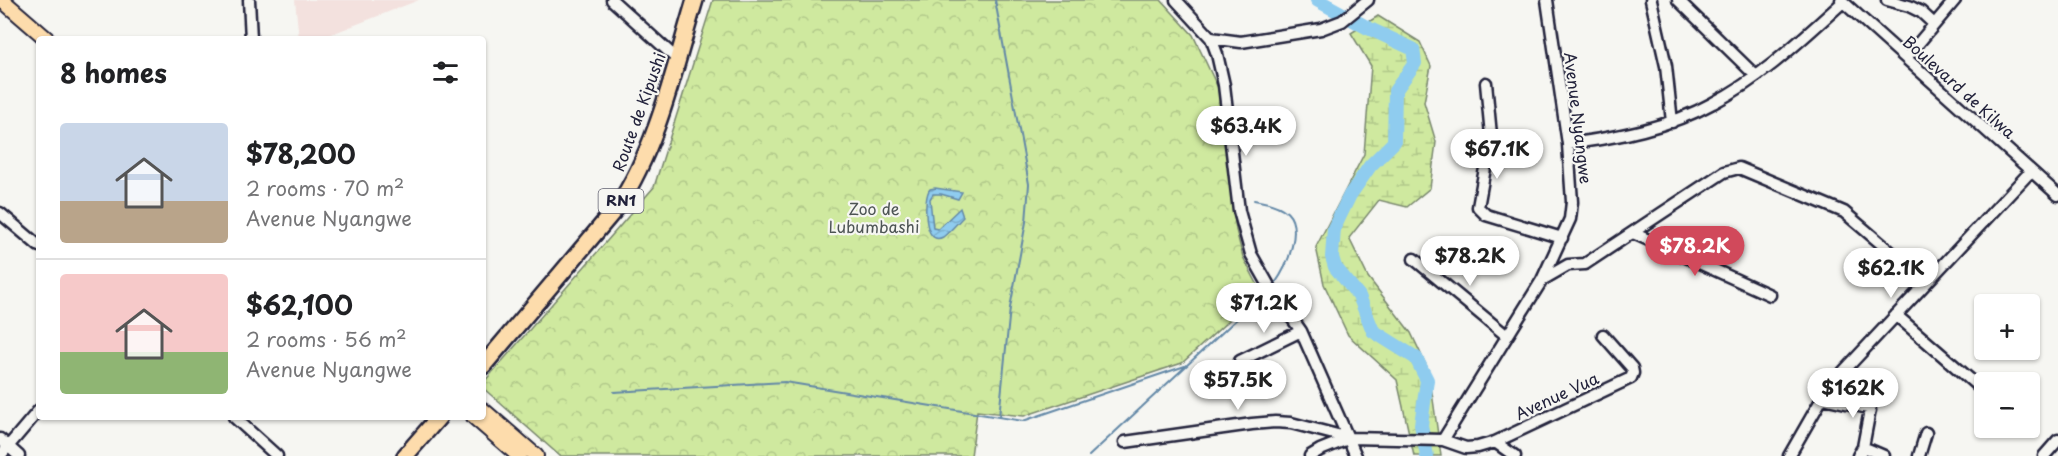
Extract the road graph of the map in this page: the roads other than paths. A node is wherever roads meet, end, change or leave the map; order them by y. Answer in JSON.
{"nodes":[{"id":1,"x":2,"y":0,"type":"edge"},
{"id":2,"x":249,"y":0,"type":"edge"},
{"id":3,"x":612,"y":0,"type":"edge"},
{"id":4,"x":695,"y":0,"type":"edge"},
{"id":5,"x":1176,"y":0,"type":"edge"},
{"id":6,"x":1368,"y":0,"type":"edge"},
{"id":7,"x":1546,"y":0,"type":"edge"},
{"id":8,"x":1651,"y":0,"type":"edge"},
{"id":9,"x":1678,"y":0,"type":"edge"},
{"id":10,"x":1887,"y":0,"type":"edge"},
{"id":11,"x":1955,"y":0,"type":"edge"},
{"id":12,"x":1842,"y":1,"type":"edge"},
{"id":13,"x":1934,"y":24,"type":"junction"},
{"id":14,"x":44,"y":36,"type":"edge"},
{"id":15,"x":251,"y":36,"type":"edge"},
{"id":16,"x":1212,"y":38,"type":"junction"},
{"id":17,"x":1906,"y":58,"type":"junction"},
{"id":18,"x":677,"y":60,"type":"junction"},
{"id":19,"x":1756,"y":76,"type":"junction"},
{"id":20,"x":1486,"y":83,"type":"dead end"},
{"id":21,"x":1671,"y":122,"type":"junction"},
{"id":22,"x":1568,"y":144,"type":"junction"},
{"id":23,"x":2031,"y":171,"type":"junction"},
{"id":24,"x":2056,"y":189,"type":"edge"},
{"id":25,"x":0,"y":213,"type":"edge"},
{"id":26,"x":1633,"y":233,"type":"junction"},
{"id":27,"x":1562,"y":238,"type":"junction"},
{"id":28,"x":36,"y":243,"type":"edge"},
{"id":29,"x":1414,"y":259,"type":"dead end"},
{"id":30,"x":1542,"y":280,"type":"junction"},
{"id":31,"x":1926,"y":282,"type":"junction"},
{"id":32,"x":1770,"y":295,"type":"dead end"},
{"id":33,"x":1896,"y":315,"type":"junction"},
{"id":34,"x":1301,"y":331,"type":"junction"},
{"id":35,"x":1603,"y":335,"type":"dead end"},
{"id":36,"x":1507,"y":336,"type":"junction"},
{"id":37,"x":486,"y":362,"type":"edge"},
{"id":38,"x":1240,"y":362,"type":"dead end"},
{"id":39,"x":1974,"y":383,"type":"edge"},
{"id":40,"x":1824,"y":398,"type":"junction"},
{"id":41,"x":36,"y":413,"type":"edge"},
{"id":42,"x":486,"y":413,"type":"edge"},
{"id":43,"x":237,"y":420,"type":"edge"},
{"id":44,"x":436,"y":420,"type":"edge"},
{"id":45,"x":477,"y":420,"type":"edge"},
{"id":46,"x":1926,"y":433,"type":"dead end"},
{"id":47,"x":1350,"y":438,"type":"junction"},
{"id":48,"x":1441,"y":440,"type":"junction"},
{"id":49,"x":2058,"y":440,"type":"edge"},
{"id":50,"x":1125,"y":442,"type":"dead end"},
{"id":51,"x":1494,"y":442,"type":"junction"},
{"id":52,"x":4,"y":443,"type":"edge"},
{"id":53,"x":1861,"y":452,"type":"edge"},
{"id":54,"x":0,"y":456,"type":"edge"},
{"id":55,"x":20,"y":456,"type":"edge"},
{"id":56,"x":277,"y":456,"type":"edge"},
{"id":57,"x":405,"y":456,"type":"edge"},
{"id":58,"x":519,"y":456,"type":"edge"},
{"id":59,"x":536,"y":456,"type":"edge"},
{"id":60,"x":1310,"y":456,"type":"edge"},
{"id":61,"x":1356,"y":456,"type":"edge"},
{"id":62,"x":1515,"y":456,"type":"edge"},
{"id":63,"x":1789,"y":456,"type":"edge"},
{"id":64,"x":1884,"y":456,"type":"edge"},
{"id":65,"x":1918,"y":456,"type":"edge"},
{"id":66,"x":2044,"y":456,"type":"edge"}],
"edges":[{"from":1,"to":14,"type":"main road"},
{"from":2,"to":15,"type":"street"},
{"from":3,"to":18,"type":"street"},
{"from":4,"to":18,"type":"highway","name":"Route de Kipushi","number":"RN1"},
{"from":5,"to":16,"type":"street"},
{"from":6,"to":16,"type":"street"},
{"from":7,"to":22,"type":"street","name":"Avenue Nyangwe"},
{"from":8,"to":21,"type":"street"},
{"from":9,"to":19,"type":"street"},
{"from":10,"to":13,"type":"street"},
{"from":11,"to":13,"type":"street"},
{"from":12,"to":17,"type":"street","name":"Boulevard de Kilwa"},
{"from":12,"to":19,"type":"street"},
{"from":13,"to":17,"type":"street"},
{"from":16,"to":34,"type":"street"},
{"from":17,"to":23,"type":"street","name":"Boulevard de Kilwa"},
{"from":18,"to":37,"type":"highway","name":"Route de Kipushi","number":"RN1"},
{"from":19,"to":21,"type":"street"},
{"from":20,"to":27,"type":"street"},
{"from":21,"to":22,"type":"street"},
{"from":22,"to":27,"type":"street","name":"Avenue Nyangwe"},
{"from":23,"to":24,"type":"street","name":"Boulevard de Kilwa"},
{"from":23,"to":31,"type":"street"},
{"from":25,"to":28,"type":"street"},
{"from":26,"to":30,"type":"street"},
{"from":26,"to":31,"type":"street"},
{"from":26,"to":32,"type":"street"},
{"from":27,"to":30,"type":"street","name":"Avenue Nyangwe"},
{"from":29,"to":36,"type":"street"},
{"from":30,"to":36,"type":"street","name":"Avenue Nyangwe"},
{"from":31,"to":33,"type":"street"},
{"from":33,"to":39,"type":"street"},
{"from":33,"to":40,"type":"street"},
{"from":34,"to":38,"type":"street"},
{"from":34,"to":47,"type":"street"},
{"from":35,"to":51,"type":"street","name":"Avenue Vua"},
{"from":36,"to":48,"type":"street","name":"Avenue Nyangwe"},
{"from":40,"to":53,"type":"street"},
{"from":40,"to":63,"type":"street"},
{"from":41,"to":52,"type":"street"},
{"from":42,"to":59,"type":"main road"},
{"from":43,"to":56,"type":"street"},
{"from":44,"to":57,"type":"highway"},
{"from":45,"to":58,"type":"main road"},
{"from":46,"to":65,"type":"street"},
{"from":47,"to":48,"type":"street","name":"Avenue Vua"},
{"from":47,"to":50,"type":"street"},
{"from":47,"to":60,"type":"street"},
{"from":47,"to":61,"type":"street"},
{"from":48,"to":51,"type":"street","name":"Avenue Vua"},
{"from":49,"to":66,"type":"street"},
{"from":51,"to":62,"type":"street"},
{"from":52,"to":54,"type":"street"},
{"from":52,"to":55,"type":"street"},
{"from":53,"to":64,"type":"street"}]}
